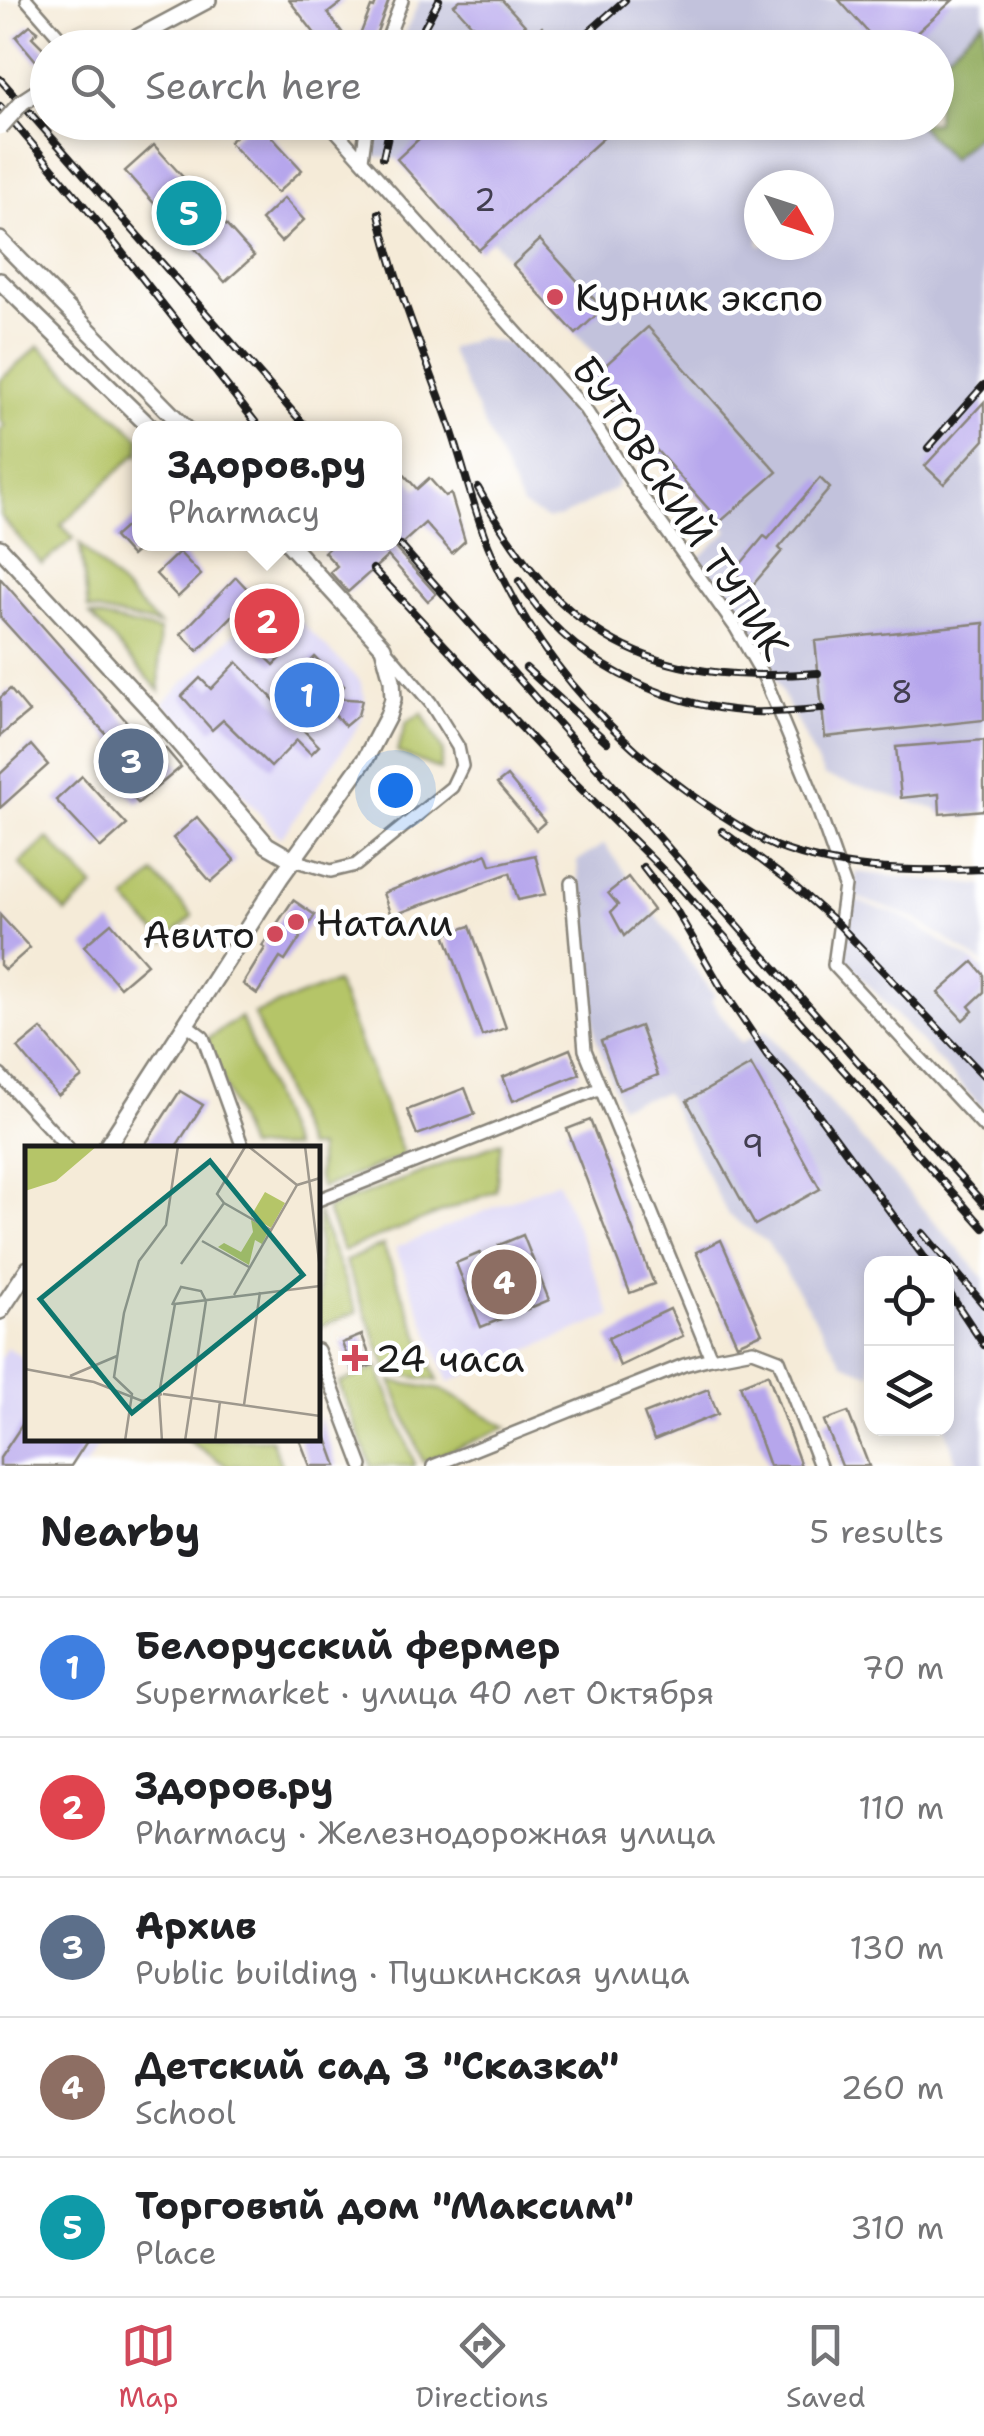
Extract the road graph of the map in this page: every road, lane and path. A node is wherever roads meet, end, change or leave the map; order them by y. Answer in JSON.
{"nodes":[{"id":1,"x":27,"y":0,"type":"edge"},
{"id":2,"x":208,"y":0,"type":"edge"},
{"id":3,"x":402,"y":0,"type":"edge"},
{"id":4,"x":53,"y":30,"type":"edge"},
{"id":5,"x":152,"y":30,"type":"edge"},
{"id":6,"x":391,"y":30,"type":"edge"},
{"id":7,"x":30,"y":97,"type":"edge"},
{"id":8,"x":0,"y":126,"type":"edge"},
{"id":9,"x":345,"y":140,"type":"edge"},
{"id":10,"x":365,"y":140,"type":"edge"},
{"id":11,"x":362,"y":159,"type":"junction"},
{"id":12,"x":0,"y":240,"type":"edge"},
{"id":13,"x":0,"y":282,"type":"edge"},
{"id":14,"x":144,"y":421,"type":"edge"},
{"id":15,"x":179,"y":421,"type":"edge"},
{"id":16,"x":0,"y":548,"type":"edge"},
{"id":17,"x":290,"y":551,"type":"edge"},
{"id":18,"x":295,"y":551,"type":"edge"},
{"id":19,"x":302,"y":560,"type":"junction"},
{"id":20,"x":383,"y":646,"type":"junction"},
{"id":21,"x":294,"y":860,"type":"junction"},
{"id":22,"x":571,"y":883,"type":"dead end"},
{"id":23,"x":186,"y":1024,"type":"junction"},
{"id":24,"x":0,"y":1075,"type":"edge"},
{"id":25,"x":601,"y":1088,"type":"junction"},
{"id":26,"x":984,"y":1127,"type":"edge"},
{"id":27,"x":66,"y":1146,"type":"edge"},
{"id":28,"x":107,"y":1146,"type":"edge"},
{"id":29,"x":241,"y":1146,"type":"edge"},
{"id":30,"x":320,"y":1199,"type":"edge"},
{"id":31,"x":25,"y":1274,"type":"edge"},
{"id":32,"x":0,"y":1311,"type":"edge"},
{"id":33,"x":320,"y":1355,"type":"edge"},
{"id":34,"x":711,"y":1358,"type":"junction"},
{"id":35,"x":362,"y":1466,"type":"edge"},
{"id":36,"x":433,"y":1466,"type":"edge"},
{"id":37,"x":820,"y":1466,"type":"edge"}],
"edges":[{"from":1,"to":4,"type":"street"},
{"from":2,"to":5,"type":"main road"},
{"from":3,"to":6,"type":"street"},
{"from":7,"to":8,"type":"main road","bridge":true},
{"from":9,"to":11,"type":"street"},
{"from":10,"to":11,"type":"street"},
{"from":11,"to":26,"type":"street","name":"БУТОВСКИЙ ТУПИК"},
{"from":12,"to":15,"type":"main road"},
{"from":13,"to":14,"type":"main road"},
{"from":16,"to":21,"type":"main road"},
{"from":17,"to":19,"type":"main road"},
{"from":18,"to":19,"type":"main road"},
{"from":19,"to":20,"type":"main road"},
{"from":20,"to":21,"type":"main road"},
{"from":20,"to":21,"type":"street"},
{"from":21,"to":23,"type":"main road"},
{"from":22,"to":25,"type":"street"},
{"from":23,"to":28,"type":"main road"},
{"from":23,"to":29,"type":"street"},
{"from":24,"to":27,"type":"street"},
{"from":25,"to":30,"type":"street"},
{"from":25,"to":34,"type":"street"},
{"from":31,"to":32,"type":"main road"},
{"from":33,"to":35,"type":"street"},
{"from":34,"to":36,"type":"street"},
{"from":34,"to":37,"type":"street"}]}
